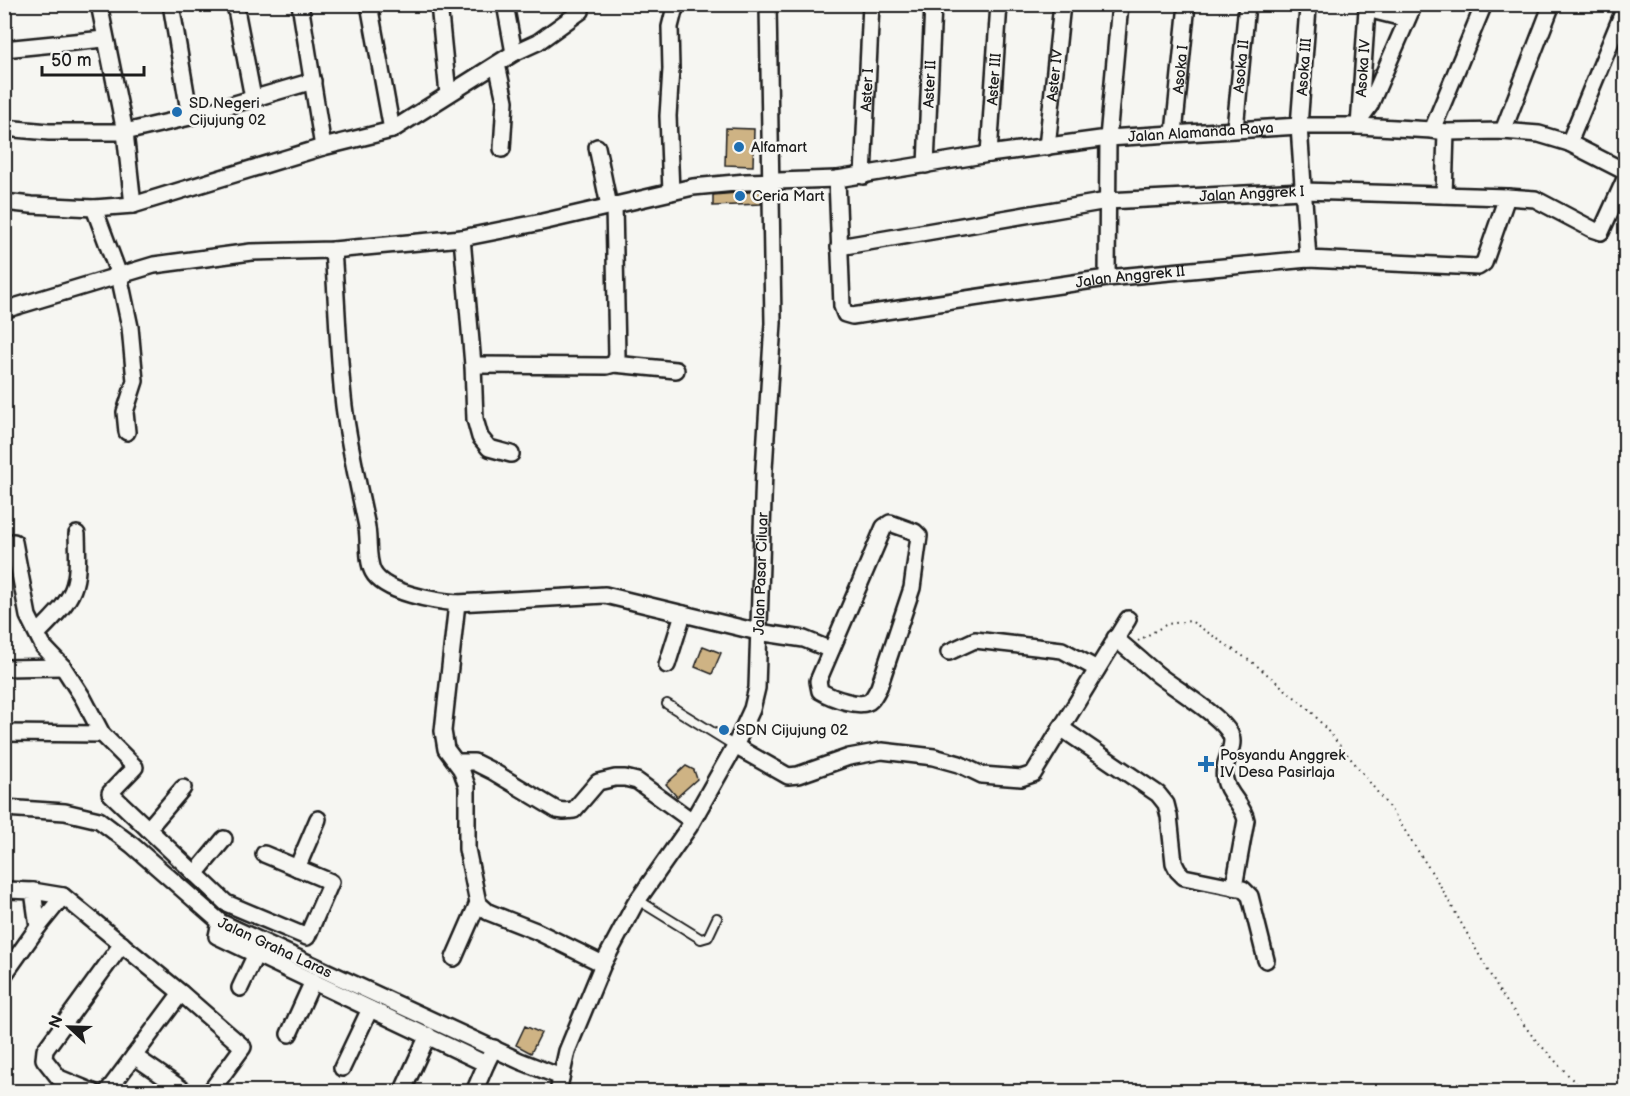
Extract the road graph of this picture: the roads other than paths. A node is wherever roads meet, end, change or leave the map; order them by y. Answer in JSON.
{"nodes":[{"id":1,"x":99,"y":4,"type":"edge"},
{"id":2,"x":171,"y":4,"type":"edge"},
{"id":3,"x":235,"y":4,"type":"edge"},
{"id":4,"x":300,"y":4,"type":"edge"},
{"id":5,"x":369,"y":4,"type":"edge"},
{"id":6,"x":505,"y":4,"type":"edge"},
{"id":7,"x":580,"y":4,"type":"edge"},
{"id":8,"x":678,"y":4,"type":"edge"},
{"id":9,"x":768,"y":4,"type":"edge"},
{"id":10,"x":871,"y":4,"type":"edge"},
{"id":11,"x":933,"y":4,"type":"edge"},
{"id":12,"x":999,"y":4,"type":"edge"},
{"id":13,"x":1062,"y":4,"type":"edge"},
{"id":14,"x":1120,"y":4,"type":"edge"},
{"id":15,"x":1187,"y":4,"type":"edge"},
{"id":16,"x":1247,"y":4,"type":"edge"},
{"id":17,"x":1414,"y":4,"type":"edge"},
{"id":18,"x":1484,"y":4,"type":"edge"},
{"id":19,"x":1552,"y":4,"type":"edge"},
{"id":20,"x":441,"y":5,"type":"edge"},
{"id":21,"x":1626,"y":5,"type":"edge"},
{"id":22,"x":1308,"y":8,"type":"dead end"},
{"id":23,"x":1407,"y":19,"type":"junction"},
{"id":24,"x":104,"y":39,"type":"junction"},
{"id":25,"x":4,"y":49,"type":"edge"},
{"id":26,"x":514,"y":53,"type":"junction"},
{"id":27,"x":497,"y":64,"type":"junction"},
{"id":28,"x":313,"y":81,"type":"junction"},
{"id":29,"x":448,"y":94,"type":"junction"},
{"id":30,"x":253,"y":98,"type":"junction"},
{"id":31,"x":190,"y":117,"type":"junction"},
{"id":32,"x":1360,"y":122,"type":"junction"},
{"id":33,"x":1299,"y":126,"type":"junction"},
{"id":34,"x":4,"y":128,"type":"edge"},
{"id":35,"x":1234,"y":129,"type":"junction"},
{"id":36,"x":392,"y":130,"type":"junction"},
{"id":37,"x":1439,"y":131,"type":"junction"},
{"id":38,"x":1503,"y":131,"type":"junction"},
{"id":39,"x":125,"y":132,"type":"junction"},
{"id":40,"x":1174,"y":133,"type":"junction"},
{"id":41,"x":1108,"y":138,"type":"junction"},
{"id":42,"x":1569,"y":142,"type":"junction"},
{"id":43,"x":323,"y":147,"type":"junction"},
{"id":44,"x":597,"y":147,"type":"dead end"},
{"id":45,"x":1047,"y":147,"type":"junction"},
{"id":46,"x":502,"y":149,"type":"dead end"},
{"id":47,"x":989,"y":154,"type":"junction"},
{"id":48,"x":926,"y":165,"type":"junction"},
{"id":49,"x":1626,"y":174,"type":"edge"},
{"id":50,"x":863,"y":176,"type":"junction"},
{"id":51,"x":837,"y":179,"type":"junction"},
{"id":52,"x":770,"y":182,"type":"junction"},
{"id":53,"x":1303,"y":191,"type":"junction"},
{"id":54,"x":671,"y":192,"type":"junction"},
{"id":55,"x":1444,"y":195,"type":"junction"},
{"id":56,"x":1507,"y":197,"type":"junction"},
{"id":57,"x":1107,"y":201,"type":"junction"},
{"id":58,"x":4,"y":202,"type":"edge"},
{"id":59,"x":133,"y":205,"type":"junction"},
{"id":60,"x":611,"y":206,"type":"junction"},
{"id":61,"x":94,"y":208,"type":"junction"},
{"id":62,"x":462,"y":238,"type":"junction"},
{"id":63,"x":839,"y":248,"type":"junction"},
{"id":64,"x":333,"y":250,"type":"junction"},
{"id":65,"x":1308,"y":260,"type":"junction"},
{"id":66,"x":119,"y":275,"type":"junction"},
{"id":67,"x":1107,"y":278,"type":"junction"},
{"id":68,"x":4,"y":310,"type":"edge"},
{"id":69,"x":614,"y":364,"type":"junction"},
{"id":70,"x":473,"y":365,"type":"junction"},
{"id":71,"x":676,"y":370,"type":"dead end"},
{"id":72,"x":127,"y":432,"type":"dead end"},
{"id":73,"x":511,"y":454,"type":"dead end"},
{"id":74,"x":77,"y":534,"type":"dead end"},
{"id":75,"x":4,"y":543,"type":"edge"},
{"id":76,"x":457,"y":603,"type":"junction"},
{"id":77,"x":683,"y":614,"type":"junction"},
{"id":78,"x":1128,"y":619,"type":"dead end"},
{"id":79,"x":758,"y":632,"type":"junction"},
{"id":80,"x":38,"y":633,"type":"junction"},
{"id":81,"x":1115,"y":638,"type":"junction"},
{"id":82,"x":831,"y":650,"type":"junction"},
{"id":83,"x":949,"y":652,"type":"dead end"},
{"id":84,"x":668,"y":665,"type":"dead end"},
{"id":85,"x":63,"y":667,"type":"junction"},
{"id":86,"x":4,"y":668,"type":"edge"},
{"id":87,"x":1097,"y":669,"type":"junction"},
{"id":88,"x":666,"y":704,"type":"dead end"},
{"id":89,"x":1061,"y":728,"type":"junction"},
{"id":90,"x":4,"y":733,"type":"edge"},
{"id":91,"x":102,"y":734,"type":"junction"},
{"id":92,"x":735,"y":746,"type":"junction"},
{"id":93,"x":457,"y":762,"type":"junction"},
{"id":94,"x":183,"y":788,"type":"dead end"},
{"id":95,"x":4,"y":808,"type":"edge"},
{"id":96,"x":318,"y":819,"type":"dead end"},
{"id":97,"x":692,"y":821,"type":"junction"},
{"id":98,"x":148,"y":829,"type":"junction"},
{"id":99,"x":224,"y":839,"type":"dead end"},
{"id":100,"x":264,"y":854,"type":"dead end"},
{"id":101,"x":297,"y":868,"type":"junction"},
{"id":102,"x":195,"y":874,"type":"junction"},
{"id":103,"x":1233,"y":887,"type":"junction"},
{"id":104,"x":7,"y":890,"type":"dead end"},
{"id":105,"x":33,"y":891,"type":"junction"},
{"id":106,"x":63,"y":896,"type":"junction"},
{"id":107,"x":638,"y":900,"type":"junction"},
{"id":108,"x":478,"y":903,"type":"junction"},
{"id":109,"x":717,"y":918,"type":"dead end"},
{"id":110,"x":220,"y":922,"type":"junction"},
{"id":111,"x":39,"y":927,"type":"junction"},
{"id":112,"x":122,"y":944,"type":"junction"},
{"id":113,"x":256,"y":954,"type":"junction"},
{"id":114,"x":454,"y":958,"type":"dead end"},
{"id":115,"x":1266,"y":960,"type":"dead end"},
{"id":116,"x":603,"y":964,"type":"junction"},
{"id":117,"x":4,"y":975,"type":"edge"},
{"id":118,"x":313,"y":981,"type":"junction"},
{"id":119,"x":240,"y":988,"type":"dead end"},
{"id":120,"x":181,"y":993,"type":"junction"},
{"id":121,"x":370,"y":1009,"type":"junction"},
{"id":122,"x":290,"y":1034,"type":"dead end"},
{"id":123,"x":428,"y":1035,"type":"junction"},
{"id":124,"x":494,"y":1048,"type":"junction"},
{"id":125,"x":134,"y":1056,"type":"junction"},
{"id":126,"x":486,"y":1064,"type":"junction"},
{"id":127,"x":342,"y":1068,"type":"dead end"},
{"id":128,"x":560,"y":1084,"type":"edge"},
{"id":129,"x":403,"y":1090,"type":"edge"},
{"id":130,"x":93,"y":1092,"type":"edge"},
{"id":131,"x":107,"y":1092,"type":"edge"},
{"id":132,"x":186,"y":1092,"type":"edge"},
{"id":133,"x":210,"y":1092,"type":"edge"},
{"id":134,"x":474,"y":1092,"type":"edge"}],
"edges":[{"from":1,"to":24,"type":"street"},
{"from":2,"to":31,"type":"street"},
{"from":3,"to":30,"type":"street"},
{"from":4,"to":28,"type":"street"},
{"from":5,"to":36,"type":"street"},
{"from":6,"to":26,"type":"street"},
{"from":7,"to":26,"type":"street"},
{"from":8,"to":54,"type":"street"},
{"from":9,"to":52,"type":"street","name":"Jalan Pasar Ciluar"},
{"from":10,"to":50,"type":"street","name":"Aster I"},
{"from":11,"to":48,"type":"street","name":"Aster II"},
{"from":12,"to":47,"type":"street","name":"Aster III"},
{"from":13,"to":45,"type":"street","name":"Aster IV"},
{"from":14,"to":41,"type":"street"},
{"from":15,"to":40,"type":"street","name":"Asoka I"},
{"from":16,"to":35,"type":"street","name":"Asoka II"},
{"from":17,"to":23,"type":"street"},
{"from":18,"to":37,"type":"street"},
{"from":19,"to":38,"type":"street"},
{"from":20,"to":29,"type":"street"},
{"from":21,"to":42,"type":"street"},
{"from":22,"to":33,"type":"street","name":"Asoka III"},
{"from":23,"to":32,"type":"street"},
{"from":23,"to":32,"type":"street","name":"Asoka IV"},
{"from":24,"to":25,"type":"street"},
{"from":24,"to":39,"type":"street"},
{"from":26,"to":27,"type":"street"},
{"from":27,"to":29,"type":"street"},
{"from":27,"to":46,"type":"street"},
{"from":28,"to":30,"type":"street"},
{"from":28,"to":43,"type":"street"},
{"from":29,"to":36,"type":"street"},
{"from":30,"to":31,"type":"street"},
{"from":31,"to":39,"type":"street"},
{"from":32,"to":33,"type":"street","name":"Jalan Alamanda Raya"},
{"from":32,"to":37,"type":"street","name":"Jalan Alamanda Raya"},
{"from":33,"to":35,"type":"street","name":"Jalan Alamanda Raya"},
{"from":33,"to":53,"type":"street","name":"Asoka III"},
{"from":34,"to":39,"type":"street"},
{"from":35,"to":40,"type":"street","name":"Jalan Alamanda Raya"},
{"from":36,"to":43,"type":"street"},
{"from":37,"to":38,"type":"street","name":"Jalan Alamanda Raya"},
{"from":37,"to":55,"type":"street"},
{"from":38,"to":42,"type":"street","name":"Jalan Alamanda Raya"},
{"from":39,"to":59,"type":"street"},
{"from":40,"to":41,"type":"street","name":"Jalan Alamanda Raya"},
{"from":41,"to":45,"type":"street","name":"Jalan Alamanda Raya"},
{"from":41,"to":57,"type":"street"},
{"from":42,"to":49,"type":"street","name":"Jalan Alamanda Raya"},
{"from":43,"to":59,"type":"street"},
{"from":44,"to":60,"type":"street"},
{"from":45,"to":47,"type":"street","name":"Jalan Alamanda Raya"},
{"from":47,"to":48,"type":"street","name":"Jalan Alamanda Raya"},
{"from":48,"to":50,"type":"street","name":"Jalan Alamanda Raya"},
{"from":49,"to":56,"type":"street","name":"Jalan Anggrek I"},
{"from":50,"to":51,"type":"street","name":"Jalan Alamanda Raya"},
{"from":51,"to":52,"type":"street","name":"Jalan Alamanda Raya"},
{"from":51,"to":63,"type":"street","name":"Jalan Anggrek II"},
{"from":52,"to":54,"type":"street","name":"Jalan Alamanda Raya"},
{"from":52,"to":79,"type":"street","name":"Jalan Pasar Ciluar"},
{"from":53,"to":55,"type":"street","name":"Jalan Anggrek I"},
{"from":53,"to":57,"type":"street","name":"Jalan Anggrek I"},
{"from":53,"to":65,"type":"street","name":"Asoka III"},
{"from":54,"to":60,"type":"street","name":"Jalan Alamanda Raya"},
{"from":55,"to":56,"type":"street","name":"Jalan Anggrek I"},
{"from":56,"to":65,"type":"street","name":"Jalan Anggrek II"},
{"from":57,"to":63,"type":"street","name":"Jalan Anggrek I"},
{"from":57,"to":67,"type":"street"},
{"from":58,"to":61,"type":"street"},
{"from":59,"to":61,"type":"street"},
{"from":60,"to":62,"type":"street","name":"Jalan Alamanda Raya"},
{"from":60,"to":69,"type":"street"},
{"from":61,"to":66,"type":"street"},
{"from":62,"to":64,"type":"street","name":"Jalan Alamanda Raya"},
{"from":62,"to":70,"type":"street"},
{"from":63,"to":67,"type":"street","name":"Jalan Anggrek II"},
{"from":64,"to":66,"type":"street","name":"Jalan Alamanda Raya"},
{"from":64,"to":76,"type":"street"},
{"from":65,"to":67,"type":"street","name":"Jalan Anggrek II"},
{"from":66,"to":68,"type":"street","name":"Jalan Alamanda Raya"},
{"from":66,"to":72,"type":"street"},
{"from":69,"to":70,"type":"street"},
{"from":69,"to":71,"type":"street"},
{"from":70,"to":73,"type":"street"},
{"from":74,"to":80,"type":"street"},
{"from":75,"to":80,"type":"street"},
{"from":76,"to":77,"type":"street"},
{"from":76,"to":93,"type":"street"},
{"from":77,"to":79,"type":"street"},
{"from":77,"to":84,"type":"street"},
{"from":78,"to":81,"type":"street"},
{"from":79,"to":82,"type":"street"},
{"from":79,"to":92,"type":"street","name":"Jalan Pasar Ciluar"},
{"from":80,"to":85,"type":"street"},
{"from":81,"to":87,"type":"street"},
{"from":81,"to":103,"type":"street"},
{"from":82,"to":82,"type":"street"},
{"from":83,"to":87,"type":"street"},
{"from":85,"to":86,"type":"street"},
{"from":85,"to":91,"type":"street"},
{"from":87,"to":89,"type":"street"},
{"from":88,"to":92,"type":"lane"},
{"from":89,"to":92,"type":"street"},
{"from":89,"to":103,"type":"street"},
{"from":90,"to":91,"type":"street"},
{"from":91,"to":98,"type":"street","name":"Jalan Graha Laras"},
{"from":92,"to":97,"type":"street","name":"Jalan Pasar Ciluar"},
{"from":93,"to":97,"type":"street"},
{"from":93,"to":108,"type":"street"},
{"from":94,"to":98,"type":"street"},
{"from":95,"to":110,"type":"street","name":"Jalan Graha Laras"},
{"from":96,"to":101,"type":"street"},
{"from":97,"to":107,"type":"street","name":"Jalan Pasar Ciluar"},
{"from":98,"to":102,"type":"street","name":"Jalan Graha Laras"},
{"from":99,"to":102,"type":"street"},
{"from":100,"to":101,"type":"street","name":"Jalan Graha Laras"},
{"from":101,"to":102,"type":"street","name":"Jalan Graha Laras"},
{"from":103,"to":115,"type":"street"},
{"from":104,"to":105,"type":"street"},
{"from":105,"to":106,"type":"street"},
{"from":105,"to":111,"type":"street"},
{"from":106,"to":111,"type":"street"},
{"from":106,"to":112,"type":"street"},
{"from":107,"to":109,"type":"lane"},
{"from":107,"to":116,"type":"street","name":"Jalan Pasar Ciluar"},
{"from":108,"to":114,"type":"street"},
{"from":108,"to":116,"type":"street"},
{"from":110,"to":113,"type":"street"},
{"from":110,"to":124,"type":"street","name":"Jalan Graha Laras"},
{"from":111,"to":117,"type":"street"},
{"from":112,"to":120,"type":"street"},
{"from":112,"to":130,"type":"street"},
{"from":113,"to":118,"type":"street"},
{"from":113,"to":119,"type":"street"},
{"from":116,"to":128,"type":"street","name":"Jalan Pasar Ciluar"},
{"from":118,"to":121,"type":"street"},
{"from":118,"to":122,"type":"street"},
{"from":120,"to":125,"type":"street"},
{"from":120,"to":133,"type":"street"},
{"from":121,"to":123,"type":"street"},
{"from":121,"to":127,"type":"street"},
{"from":123,"to":126,"type":"street"},
{"from":123,"to":129,"type":"street"},
{"from":124,"to":126,"type":"street"},
{"from":124,"to":128,"type":"street","name":"Jalan Graha Laras"},
{"from":125,"to":131,"type":"street"},
{"from":125,"to":132,"type":"street"},
{"from":126,"to":134,"type":"street"}]}
